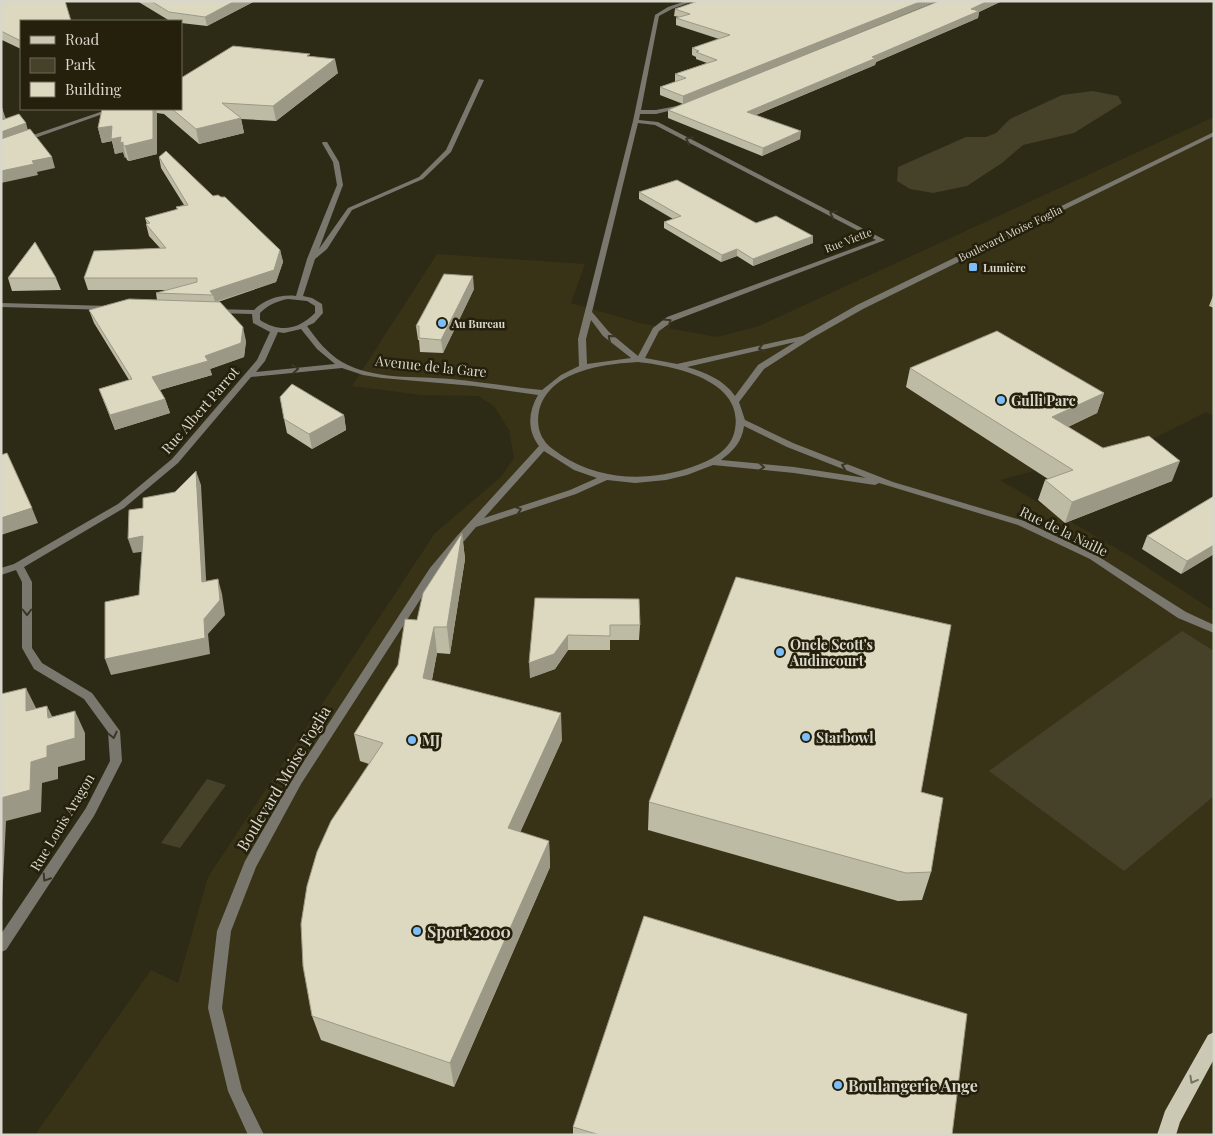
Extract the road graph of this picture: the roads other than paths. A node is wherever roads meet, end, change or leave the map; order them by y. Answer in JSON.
{"nodes":[{"id":1,"x":691,"y":1,"type":"edge"},
{"id":2,"x":662,"y":4,"type":"dead end"},
{"id":3,"x":670,"y":8,"type":"junction"},
{"id":4,"x":481,"y":80,"type":"dead end"},
{"id":5,"x":692,"y":103,"type":"edge"},
{"id":6,"x":111,"y":110,"type":"edge"},
{"id":7,"x":638,"y":112,"type":"junction"},
{"id":8,"x":636,"y":122,"type":"junction"},
{"id":9,"x":1214,"y":134,"type":"edge"},
{"id":10,"x":325,"y":143,"type":"dead end"},
{"id":11,"x":1,"y":148,"type":"edge"},
{"id":12,"x":311,"y":259,"type":"junction"},
{"id":13,"x":299,"y":297,"type":"junction"},
{"id":14,"x":1,"y":304,"type":"edge"},
{"id":15,"x":117,"y":308,"type":"edge"},
{"id":16,"x":204,"y":310,"type":"edge"},
{"id":17,"x":256,"y":312,"type":"junction"},
{"id":18,"x":588,"y":312,"type":"junction"},
{"id":19,"x":303,"y":326,"type":"junction"},
{"id":20,"x":275,"y":330,"type":"junction"},
{"id":21,"x":809,"y":336,"type":"junction"},
{"id":22,"x":640,"y":360,"type":"junction"},
{"id":23,"x":341,"y":366,"type":"junction"},
{"id":24,"x":679,"y":366,"type":"junction"},
{"id":25,"x":583,"y":368,"type":"junction"},
{"id":26,"x":249,"y":375,"type":"junction"},
{"id":27,"x":543,"y":393,"type":"junction"},
{"id":28,"x":735,"y":402,"type":"junction"},
{"id":29,"x":741,"y":421,"type":"junction"},
{"id":30,"x":544,"y":446,"type":"junction"},
{"id":31,"x":712,"y":462,"type":"junction"},
{"id":32,"x":606,"y":477,"type":"junction"},
{"id":33,"x":890,"y":484,"type":"junction"},
{"id":34,"x":472,"y":525,"type":"junction"},
{"id":35,"x":18,"y":566,"type":"junction"},
{"id":36,"x":1,"y":572,"type":"edge"},
{"id":37,"x":1214,"y":629,"type":"edge"},
{"id":38,"x":1,"y":946,"type":"edge"},
{"id":39,"x":1214,"y":1041,"type":"edge"},
{"id":40,"x":256,"y":1135,"type":"edge"},
{"id":41,"x":1166,"y":1135,"type":"edge"}],
"edges":[{"from":1,"to":3,"type":"street"},
{"from":2,"to":3,"type":"street"},
{"from":3,"to":7,"type":"street"},
{"from":4,"to":12,"type":"street"},
{"from":5,"to":7,"type":"street"},
{"from":6,"to":11,"type":"street"},
{"from":7,"to":8,"type":"street"},
{"from":8,"to":18,"type":"street"},
{"from":22,"to":8,"type":"street","name":"Rue Viette","one_way":true},
{"from":9,"to":21,"type":"street","name":"Boulevard Moise Foglia"},
{"from":10,"to":12,"type":"street"},
{"from":12,"to":13,"type":"street"},
{"from":13,"to":17,"type":"street"},
{"from":13,"to":19,"type":"street"},
{"from":14,"to":15,"type":"street"},
{"from":16,"to":17,"type":"street"},
{"from":17,"to":20,"type":"street"},
{"from":22,"to":18,"type":"street","one_way":true},
{"from":18,"to":25,"type":"street"},
{"from":19,"to":20,"type":"street"},
{"from":19,"to":23,"type":"street","name":"Avenue de la Gare"},
{"from":20,"to":26,"type":"street","name":"Rue Albert Parrot"},
{"from":21,"to":24,"type":"street","name":"Boulevard Moise Foglia","one_way":true},
{"from":21,"to":28,"type":"street","name":"Boulevard Moise Foglia"},
{"from":22,"to":24,"type":"street"},
{"from":22,"to":25,"type":"street"},
{"from":26,"to":23,"type":"street","one_way":true},
{"from":23,"to":27,"type":"street","name":"Avenue de la Gare"},
{"from":24,"to":28,"type":"street"},
{"from":25,"to":27,"type":"street"},
{"from":26,"to":35,"type":"street","name":"Rue Albert Parrot"},
{"from":27,"to":30,"type":"street"},
{"from":28,"to":29,"type":"street"},
{"from":29,"to":31,"type":"street"},
{"from":33,"to":29,"type":"street","one_way":true},
{"from":30,"to":32,"type":"street"},
{"from":30,"to":34,"type":"street","name":"Boulevard Moise Foglia"},
{"from":31,"to":32,"type":"street"},
{"from":31,"to":33,"type":"street","one_way":true},
{"from":34,"to":32,"type":"street","name":"Boulevard Moise Foglia","one_way":true},
{"from":33,"to":37,"type":"street","name":"Rue de la Naille"},
{"from":34,"to":40,"type":"street","name":"Boulevard Moise Foglia"},
{"from":35,"to":36,"type":"street","name":"Rue Albert Parrot"},
{"from":35,"to":38,"type":"street","name":"Rue Louis Aragon","one_way":true},
{"from":39,"to":41,"type":"main road","one_way":true}]}
